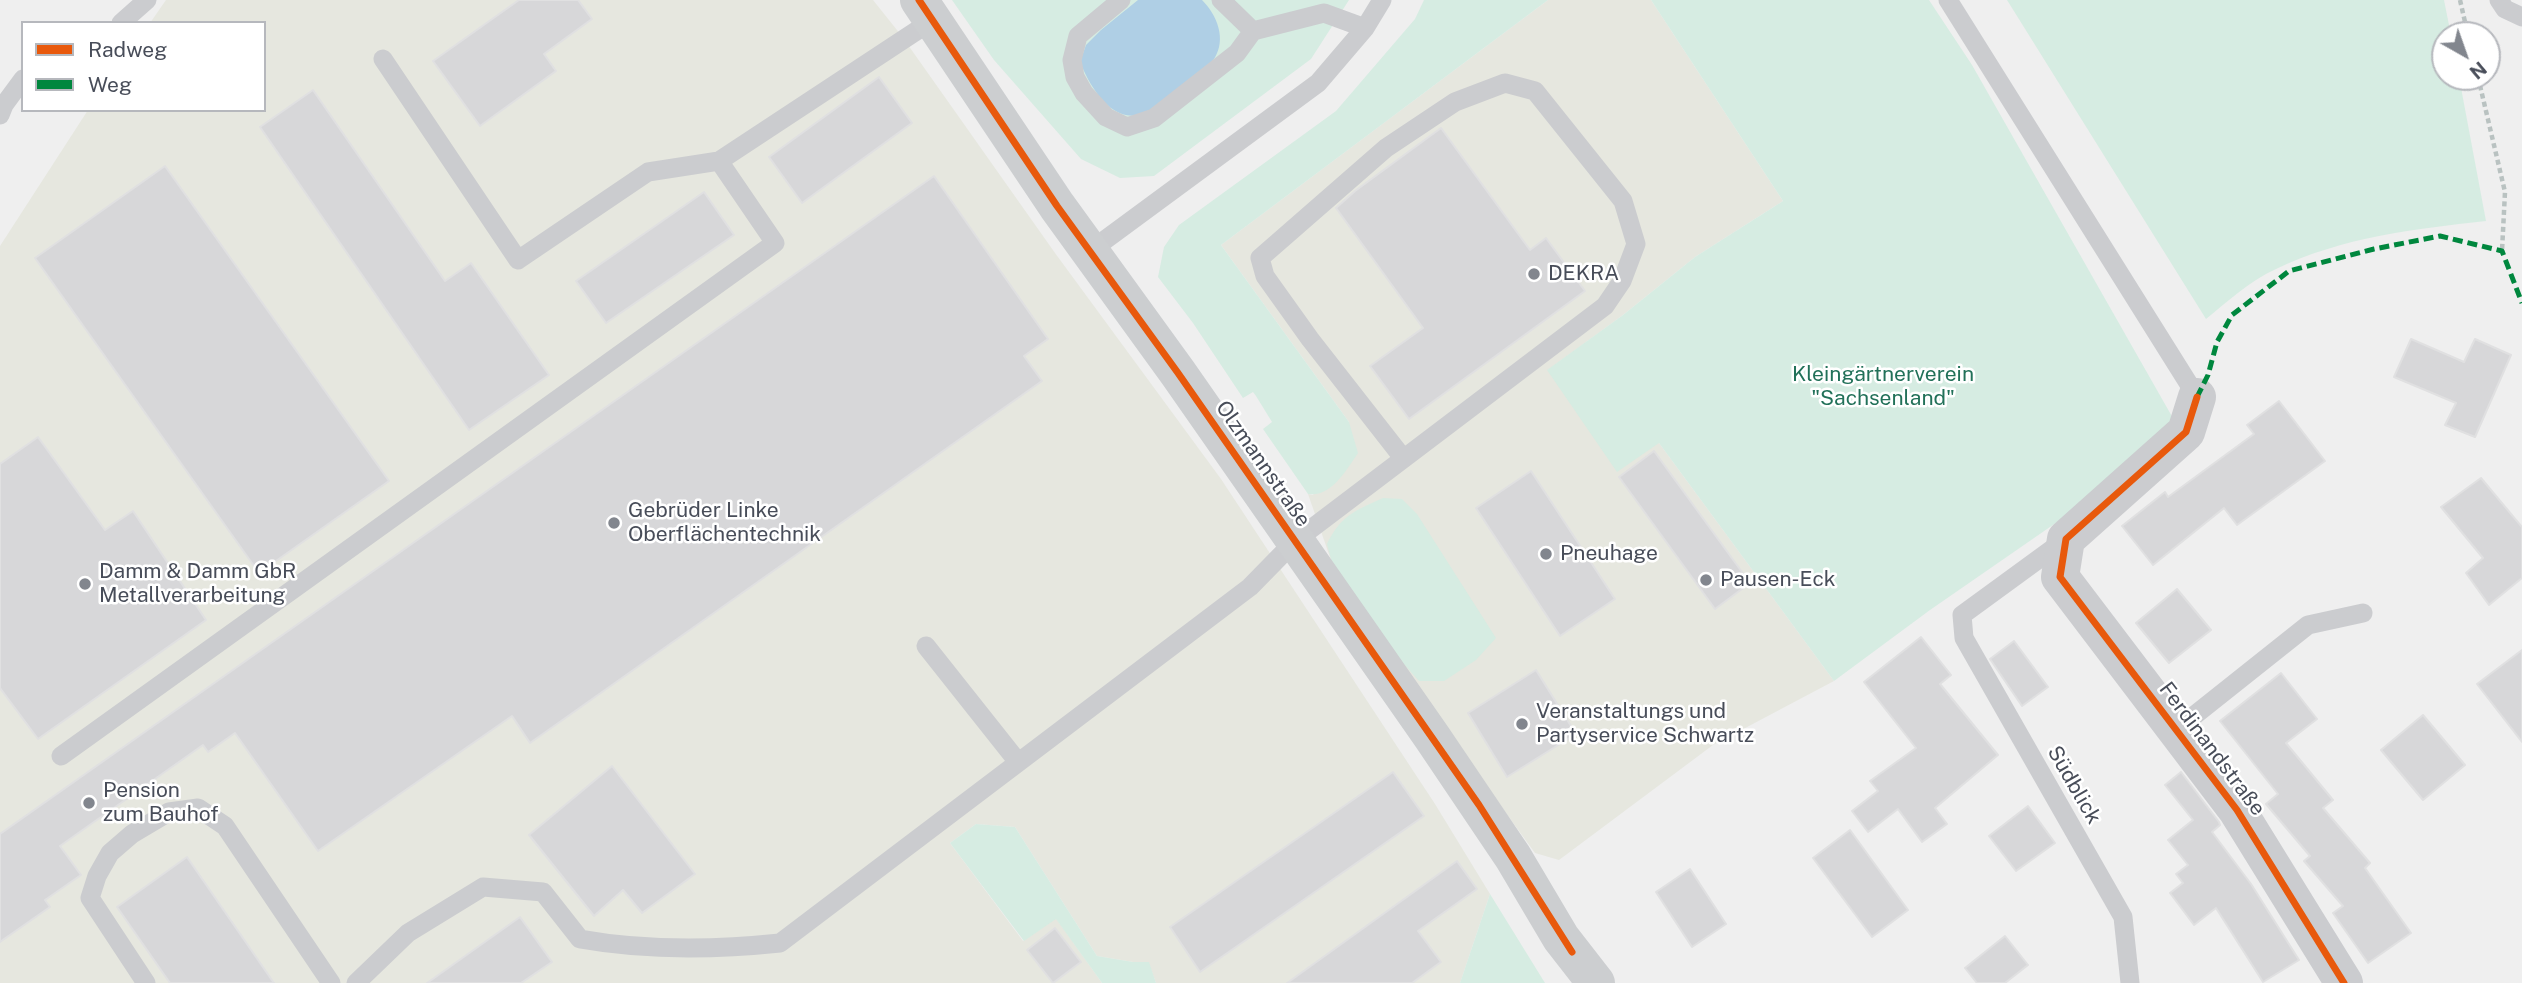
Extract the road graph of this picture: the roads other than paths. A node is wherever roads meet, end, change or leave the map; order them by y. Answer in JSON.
{"nodes":[{"id":1,"x":147,"y":0,"type":"edge"},
{"id":2,"x":1121,"y":0,"type":"edge"},
{"id":3,"x":1221,"y":0,"type":"edge"},
{"id":4,"x":1382,"y":0,"type":"edge"},
{"id":5,"x":1948,"y":0,"type":"edge"},
{"id":6,"x":2499,"y":0,"type":"edge"},
{"id":7,"x":926,"y":10,"type":"edge"},
{"id":8,"x":2522,"y":17,"type":"edge"},
{"id":9,"x":123,"y":21,"type":"edge"},
{"id":10,"x":1365,"y":28,"type":"junction"},
{"id":11,"x":1253,"y":31,"type":"junction"},
{"id":12,"x":383,"y":59,"type":"dead end"},
{"id":13,"x":21,"y":82,"type":"edge"},
{"id":14,"x":0,"y":115,"type":"edge"},
{"id":15,"x":719,"y":161,"type":"junction"},
{"id":16,"x":1090,"y":251,"type":"junction"},
{"id":17,"x":2197,"y":397,"type":"joint"},
{"id":18,"x":1403,"y":458,"type":"junction"},
{"id":19,"x":2066,"y":539,"type":"junction"},
{"id":20,"x":1295,"y":541,"type":"junction"},
{"id":21,"x":2362,"y":612,"type":"dead end"},
{"id":22,"x":926,"y":646,"type":"dead end"},
{"id":23,"x":2176,"y":730,"type":"junction"},
{"id":24,"x":61,"y":756,"type":"dead end"},
{"id":25,"x":1018,"y":762,"type":"junction"},
{"id":26,"x":146,"y":983,"type":"edge"},
{"id":27,"x":331,"y":983,"type":"edge"},
{"id":28,"x":356,"y":983,"type":"edge"},
{"id":29,"x":1596,"y":983,"type":"edge"},
{"id":30,"x":2130,"y":983,"type":"edge"},
{"id":31,"x":2344,"y":983,"type":"edge"}],
"edges":[{"from":1,"to":9,"type":"lane"},
{"from":2,"to":11,"type":"lane"},
{"from":3,"to":11,"type":"lane"},
{"from":4,"to":10,"type":"lane"},
{"from":5,"to":17,"type":"lane"},
{"from":6,"to":8,"type":"lane"},
{"from":7,"to":15,"type":"lane"},
{"from":7,"to":16,"type":"main road","name":"Olzmannstraße"},
{"from":10,"to":11,"type":"lane"},
{"from":10,"to":16,"type":"lane"},
{"from":12,"to":15,"type":"lane"},
{"from":13,"to":14,"type":"lane"},
{"from":15,"to":24,"type":"lane"},
{"from":16,"to":20,"type":"main road","name":"Olzmannstraße"},
{"from":17,"to":19,"type":"street"},
{"from":18,"to":18,"type":"lane"},
{"from":18,"to":20,"type":"lane"},
{"from":19,"to":23,"type":"street","name":"Ferdinandstraße"},
{"from":19,"to":30,"type":"lane","name":"Südblick"},
{"from":20,"to":25,"type":"lane"},
{"from":20,"to":29,"type":"main road","name":"Olzmannstraße"},
{"from":21,"to":23,"type":"lane"},
{"from":22,"to":25,"type":"lane"},
{"from":23,"to":31,"type":"street","name":"Ferdinandstraße"},
{"from":25,"to":28,"type":"lane"},
{"from":26,"to":27,"type":"lane"}]}
